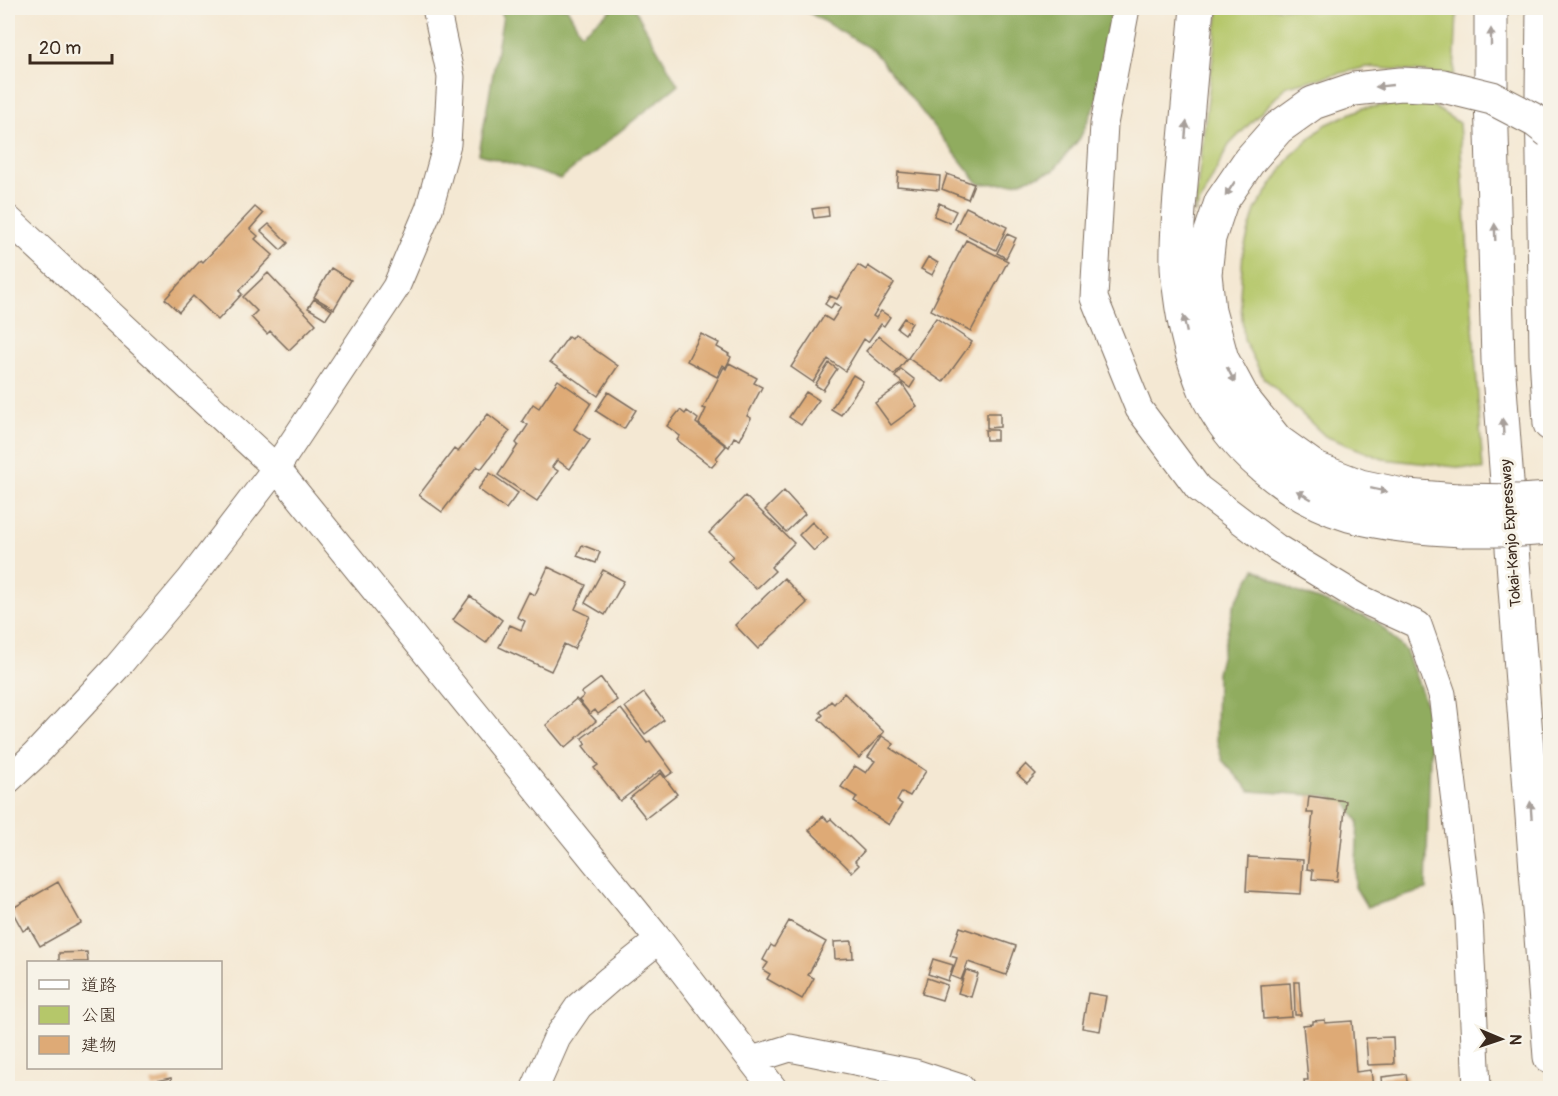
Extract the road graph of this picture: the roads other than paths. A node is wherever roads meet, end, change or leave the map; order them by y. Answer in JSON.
{"nodes":[{"id":1,"x":436,"y":8,"type":"edge"},
{"id":2,"x":1126,"y":8,"type":"edge"},
{"id":3,"x":1197,"y":8,"type":"edge"},
{"id":4,"x":1491,"y":8,"type":"edge"},
{"id":5,"x":1543,"y":8,"type":"edge"},
{"id":6,"x":1551,"y":132,"type":"edge"},
{"id":7,"x":8,"y":219,"type":"edge"},
{"id":8,"x":1551,"y":424,"type":"edge"},
{"id":9,"x":276,"y":468,"type":"junction"},
{"id":10,"x":1551,"y":499,"type":"edge"},
{"id":11,"x":1459,"y":515,"type":"junction"},
{"id":12,"x":1551,"y":528,"type":"edge"},
{"id":13,"x":8,"y":780,"type":"edge"},
{"id":14,"x":659,"y":940,"type":"junction"},
{"id":15,"x":1551,"y":1057,"type":"edge"},
{"id":16,"x":752,"y":1060,"type":"junction"},
{"id":17,"x":535,"y":1089,"type":"edge"},
{"id":18,"x":773,"y":1089,"type":"edge"},
{"id":19,"x":961,"y":1089,"type":"edge"},
{"id":20,"x":1477,"y":1089,"type":"edge"}],
"edges":[{"from":1,"to":9,"type":"street"},
{"from":2,"to":20,"type":"street"},
{"from":11,"to":3,"type":"highway","one_way":true},
{"from":15,"to":4,"type":"highway","name":"Tokai-Kanjo Expressway","one_way":true},
{"from":5,"to":8,"type":"highway"},
{"from":6,"to":11,"type":"highway","one_way":true,"bridge":true},
{"from":7,"to":9,"type":"street"},
{"from":9,"to":13,"type":"street"},
{"from":9,"to":14,"type":"street"},
{"from":10,"to":11,"type":"highway","bridge":true},
{"from":11,"to":12,"type":"highway","bridge":true},
{"from":14,"to":16,"type":"street"},
{"from":14,"to":17,"type":"street"},
{"from":16,"to":18,"type":"street"},
{"from":16,"to":19,"type":"street"}]}
